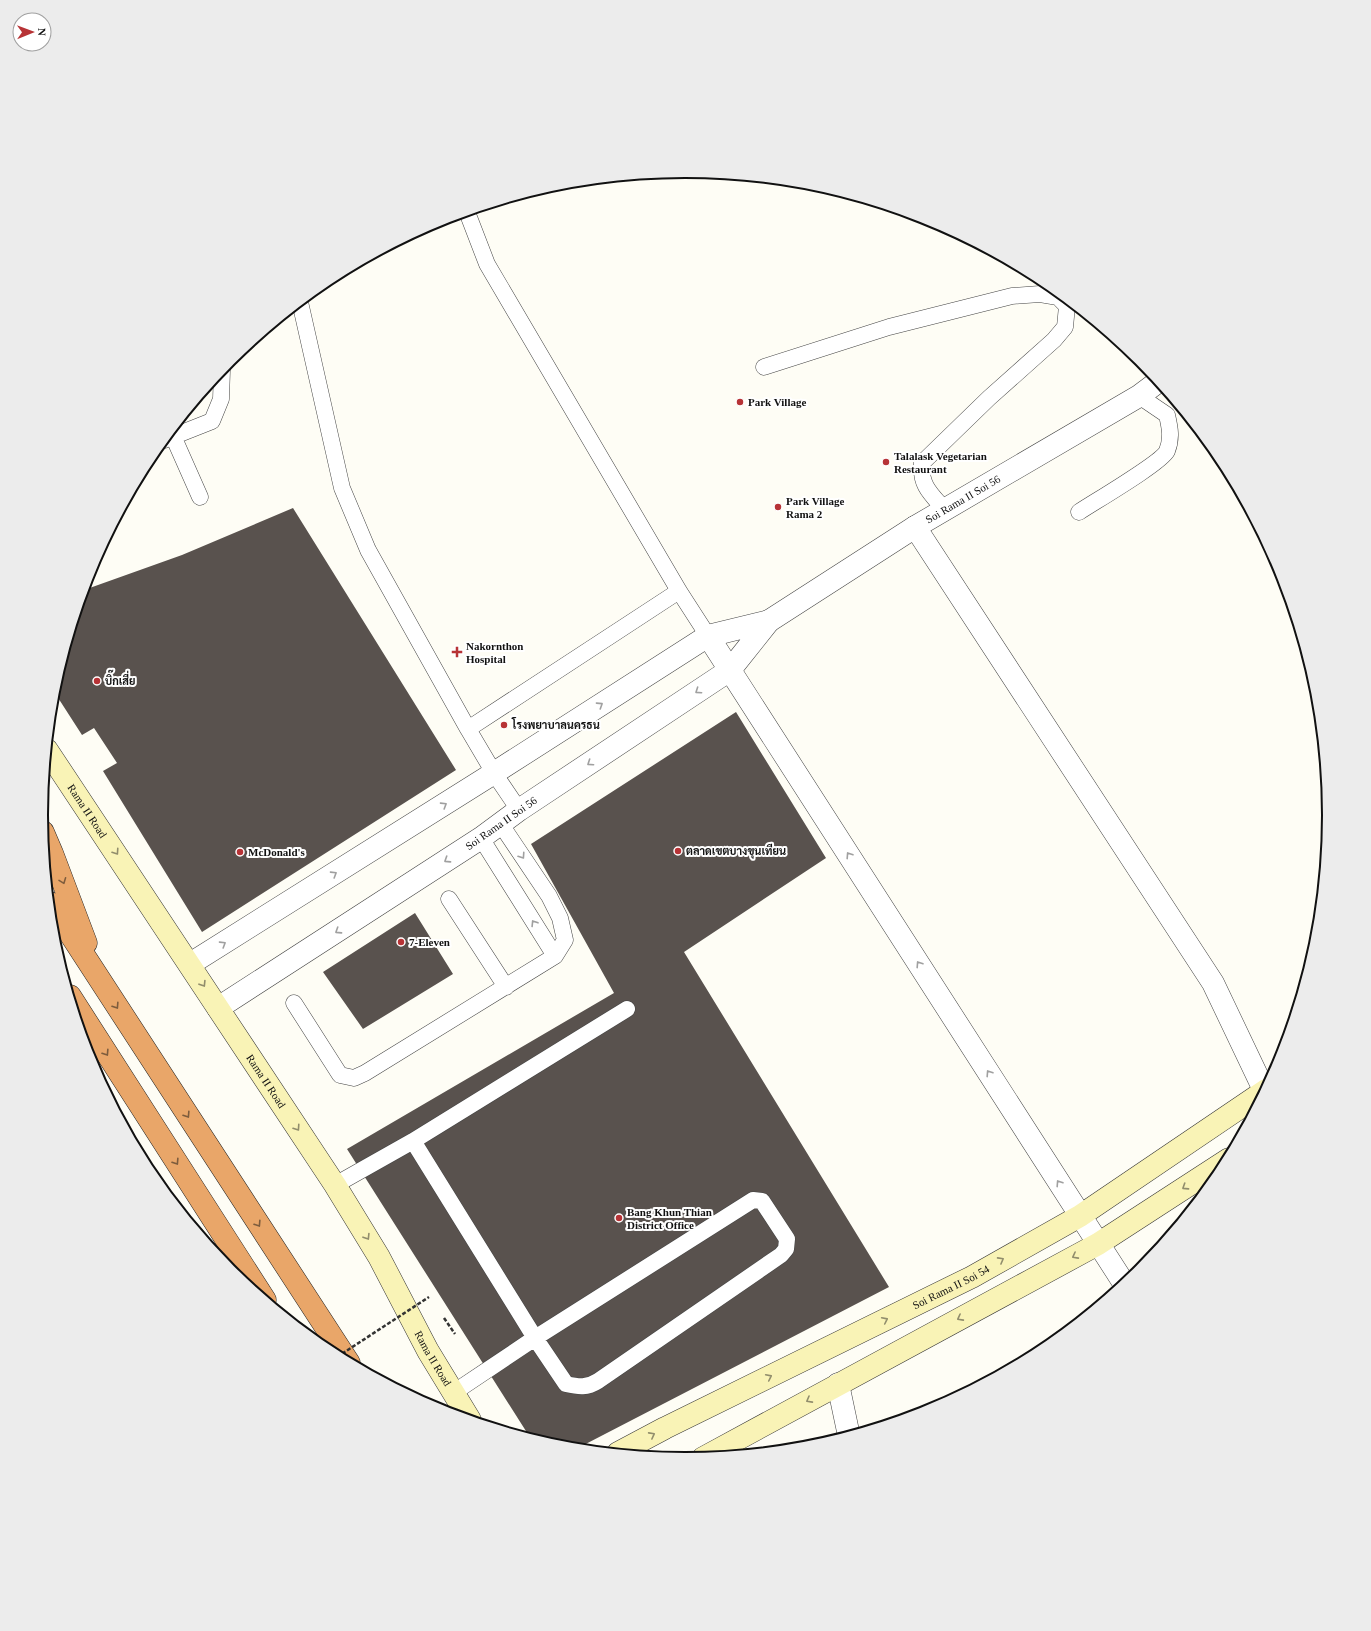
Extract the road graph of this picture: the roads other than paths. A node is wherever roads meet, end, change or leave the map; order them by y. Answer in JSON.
{"nodes":[{"id":1,"x":469,"y":217,"type":"edge"},
{"id":2,"x":1056,"y":297,"type":"edge"},
{"id":3,"x":1063,"y":302,"type":"edge"},
{"id":4,"x":301,"y":307,"type":"edge"},
{"id":5,"x":764,"y":367,"type":"dead end"},
{"id":6,"x":222,"y":379,"type":"edge"},
{"id":7,"x":1155,"y":384,"type":"edge"},
{"id":8,"x":1139,"y":396,"type":"junction"},
{"id":9,"x":173,"y":436,"type":"edge"},
{"id":10,"x":170,"y":440,"type":"edge"},
{"id":11,"x":200,"y":497,"type":"dead end"},
{"id":12,"x":945,"y":510,"type":"junction"},
{"id":13,"x":1079,"y":512,"type":"dead end"},
{"id":14,"x":915,"y":527,"type":"junction"},
{"id":15,"x":678,"y":591,"type":"junction"},
{"id":16,"x":769,"y":621,"type":"junction"},
{"id":17,"x":708,"y":636,"type":"junction"},
{"id":18,"x":730,"y":670,"type":"junction"},
{"id":19,"x":468,"y":728,"type":"junction"},
{"id":20,"x":51,"y":754,"type":"edge"},
{"id":21,"x":494,"y":773,"type":"junction"},
{"id":22,"x":519,"y":810,"type":"junction"},
{"id":23,"x":500,"y":823,"type":"junction"},
{"id":24,"x":482,"y":838,"type":"junction"},
{"id":25,"x":49,"y":845,"type":"edge"},
{"id":26,"x":449,"y":899,"type":"dead end"},
{"id":27,"x":55,"y":911,"type":"edge"},
{"id":28,"x":555,"y":956,"type":"junction"},
{"id":29,"x":190,"y":964,"type":"junction"},
{"id":30,"x":102,"y":985,"type":"junction"},
{"id":31,"x":506,"y":987,"type":"junction"},
{"id":32,"x":294,"y":1003,"type":"dead end"},
{"id":33,"x":218,"y":1008,"type":"junction"},
{"id":34,"x":79,"y":1010,"type":"edge"},
{"id":35,"x":627,"y":1010,"type":"dead end"},
{"id":36,"x":1262,"y":1085,"type":"edge"},
{"id":37,"x":1257,"y":1096,"type":"edge"},
{"id":38,"x":413,"y":1141,"type":"junction"},
{"id":39,"x":1219,"y":1166,"type":"edge"},
{"id":40,"x":335,"y":1185,"type":"junction"},
{"id":41,"x":1080,"y":1216,"type":"junction"},
{"id":42,"x":1098,"y":1244,"type":"junction"},
{"id":43,"x":1122,"y":1280,"type":"edge"},
{"id":44,"x":257,"y":1287,"type":"edge"},
{"id":45,"x":535,"y":1338,"type":"junction"},
{"id":46,"x":342,"y":1353,"type":"edge"},
{"id":47,"x":838,"y":1384,"type":"junction"},
{"id":48,"x":453,"y":1393,"type":"junction"},
{"id":49,"x":466,"y":1413,"type":"edge"},
{"id":50,"x":848,"y":1431,"type":"edge"},
{"id":51,"x":624,"y":1450,"type":"edge"},
{"id":52,"x":713,"y":1452,"type":"edge"}],
"edges":[{"from":1,"to":15,"type":"lane"},
{"from":2,"to":5,"type":"lane"},
{"from":3,"to":12,"type":"lane"},
{"from":4,"to":19,"type":"lane"},
{"from":6,"to":9,"type":"lane"},
{"from":7,"to":8,"type":"street","name":"Soi Rama II Soi 56"},
{"from":8,"to":12,"type":"street","name":"Soi Rama II Soi 56"},
{"from":8,"to":13,"type":"lane"},
{"from":10,"to":11,"type":"lane"},
{"from":12,"to":14,"type":"street","name":"Soi Rama II Soi 56"},
{"from":14,"to":16,"type":"street","name":"Soi Rama II Soi 56"},
{"from":14,"to":36,"type":"street"},
{"from":15,"to":17,"type":"lane"},
{"from":15,"to":19,"type":"lane"},
{"from":16,"to":17,"type":"street","name":"Soi Rama II Soi 56"},
{"from":16,"to":18,"type":"street","name":"Soi Rama II Soi 56"},
{"from":17,"to":18,"type":"street"},
{"from":21,"to":17,"type":"street","name":"Soi Rama II Soi 56","one_way":true},
{"from":18,"to":22,"type":"street","name":"Soi Rama II Soi 56","one_way":true},
{"from":41,"to":18,"type":"street","one_way":true},
{"from":19,"to":21,"type":"lane"},
{"from":20,"to":29,"type":"street","name":"Rama II Road","one_way":true},
{"from":21,"to":22,"type":"lane"},
{"from":29,"to":21,"type":"street","name":"Soi Rama II Soi 56","one_way":true},
{"from":22,"to":23,"type":"street","name":"Soi Rama II Soi 56"},
{"from":23,"to":24,"type":"street","name":"Soi Rama II Soi 56"},
{"from":23,"to":28,"type":"lane","one_way":true},
{"from":28,"to":24,"type":"lane","one_way":true},
{"from":24,"to":33,"type":"street","name":"Soi Rama II Soi 56","one_way":true},
{"from":25,"to":30,"type":"highway","one_way":true},
{"from":26,"to":31,"type":"lane"},
{"from":27,"to":30,"type":"highway"},
{"from":28,"to":31,"type":"lane"},
{"from":29,"to":33,"type":"street","name":"Rama II Road","one_way":true},
{"from":30,"to":46,"type":"highway","one_way":true},
{"from":31,"to":32,"type":"lane"},
{"from":33,"to":40,"type":"street","name":"Rama II Road","one_way":true},
{"from":34,"to":44,"type":"highway","one_way":true},
{"from":35,"to":38,"type":"lane"},
{"from":37,"to":41,"type":"street","name":"Soi Rama II Soi 54"},
{"from":38,"to":40,"type":"lane"},
{"from":38,"to":45,"type":"lane"},
{"from":39,"to":42,"type":"street","one_way":true},
{"from":40,"to":48,"type":"street","name":"Rama II Road","one_way":true},
{"from":41,"to":42,"type":"street"},
{"from":51,"to":41,"type":"street","name":"Soi Rama II Soi 54","one_way":true},
{"from":42,"to":43,"type":"street"},
{"from":42,"to":47,"type":"street","one_way":true},
{"from":45,"to":45,"type":"lane"},
{"from":45,"to":48,"type":"lane"},
{"from":47,"to":50,"type":"street"},
{"from":47,"to":52,"type":"street","one_way":true},
{"from":48,"to":49,"type":"street","name":"Rama II Road"}]}
